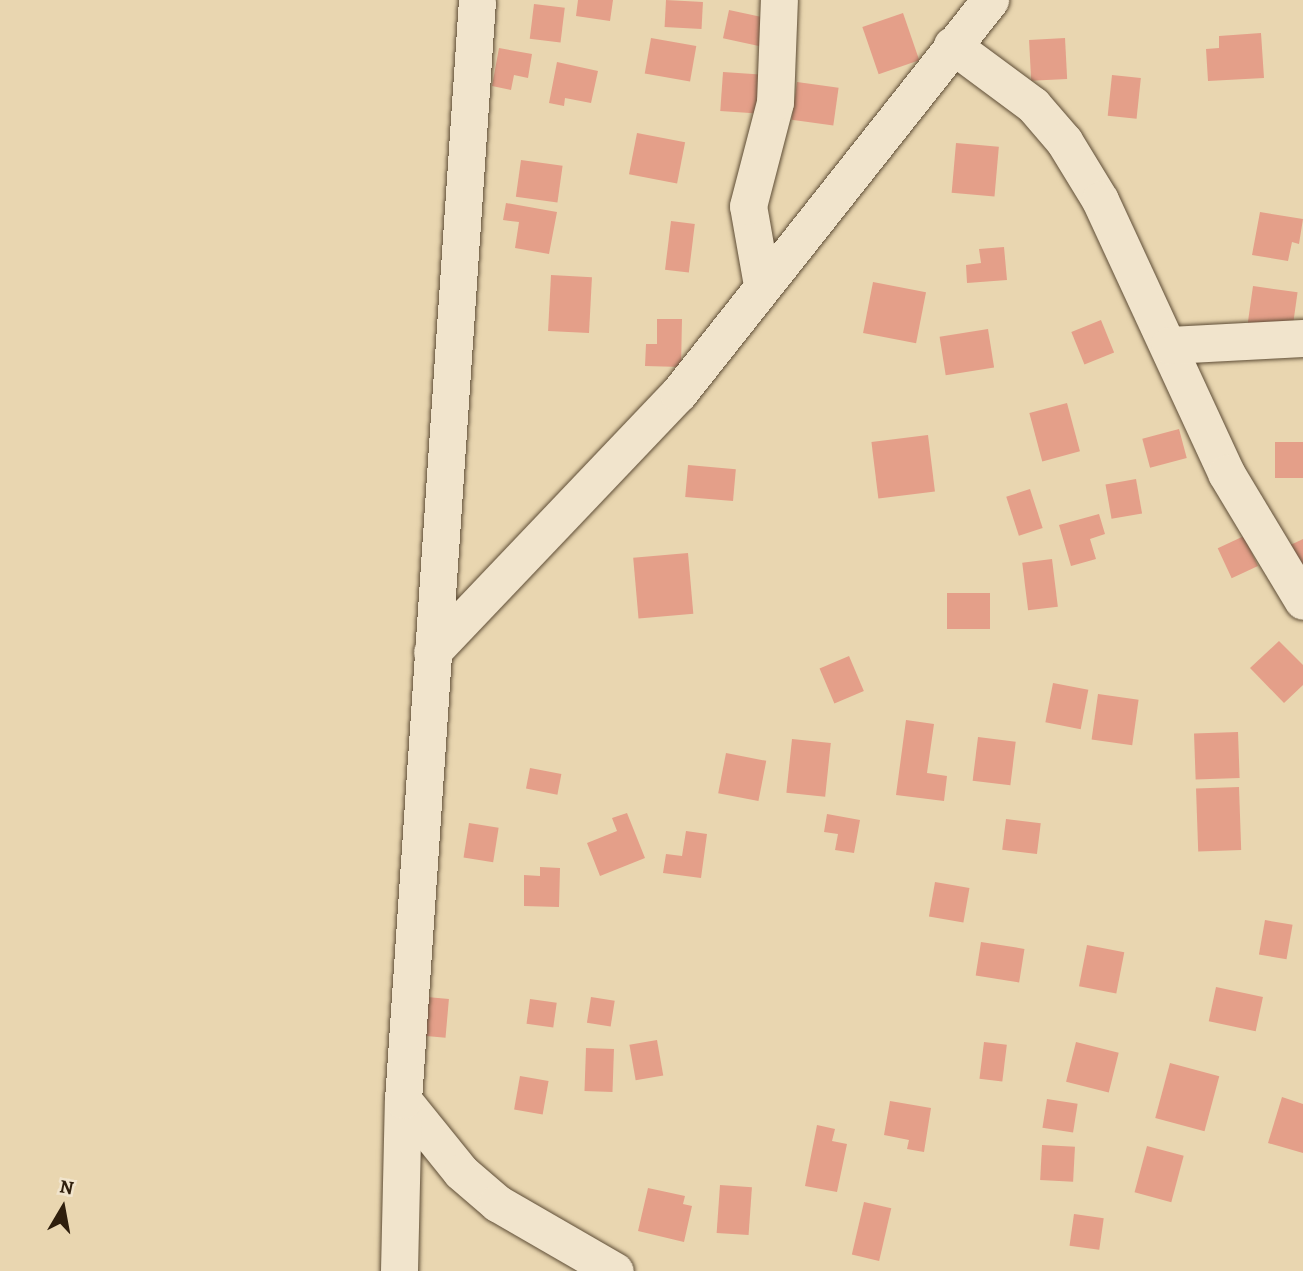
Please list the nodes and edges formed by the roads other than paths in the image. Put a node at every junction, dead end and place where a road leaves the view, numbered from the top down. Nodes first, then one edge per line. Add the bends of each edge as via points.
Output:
1 (477, 0) edge
2 (779, 0) edge
3 (990, 0) edge
4 (952, 45) junction
5 (762, 285) junction
6 (1303, 338) edge
7 (1169, 345) junction
8 (1303, 601) edge
9 (432, 652) junction
10 (403, 1100) junction
11 (601, 1270) edge
12 (399, 1271) edge

1 - 9 street
2 - 5 street via 775,102 748,206
3 - 4 street
4 - 5 street
4 - 7 street via 1032,105 1065,141 1100,200
5 - 9 street via 678,394
6 - 7 street
7 - 8 street via 1226,473
9 - 10 street
10 - 11 street via 461,1171 497,1203
10 - 12 street

